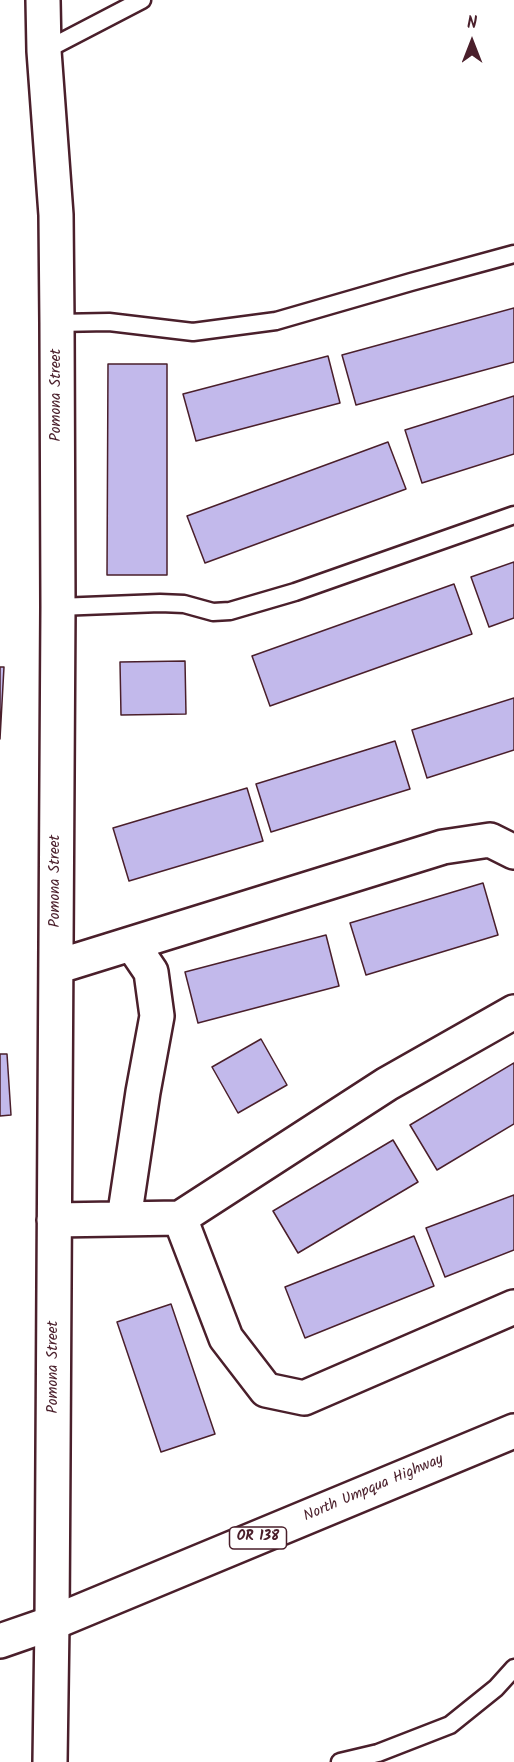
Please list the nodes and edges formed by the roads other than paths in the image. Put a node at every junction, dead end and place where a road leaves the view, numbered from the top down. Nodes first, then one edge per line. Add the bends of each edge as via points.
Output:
1 (43, 0) edge
2 (142, 0) edge
3 (44, 51) junction
4 (514, 254) edge
5 (57, 323) junction
6 (514, 515) edge
7 (58, 607) junction
8 (514, 852) edge
9 (132, 944) junction
10 (56, 967) junction
11 (514, 1012) edge
12 (180, 1218) junction
13 (124, 1219) junction
14 (54, 1220) junction
15 (514, 1307) edge
16 (514, 1431) edge
17 (52, 1623) junction
18 (0, 1641) edge
19 (514, 1668) edge
20 (50, 1762) edge
21 (340, 1762) edge

1 - 3 street, Pomona Street
2 - 3 lane
3 - 5 street, Pomona Street via 56,215
4 - 5 lane via 276,321 193,332 109,322
5 - 7 street, Pomona Street
6 - 7 lane via 230,611 213,612 184,603
7 - 10 street, Pomona Street
8 - 9 street via 490,840 443,847
9 - 10 street
9 - 13 street via 151,972 158,1016
10 - 14 street, Pomona Street
11 - 12 street via 387,1084
12 - 13 street
12 - 15 street via 226,1338 266,1390 304,1398
13 - 14 street
14 - 17 street, Pomona Street
16 - 17 street, North Umpqua Highway / OR 138
17 - 18 street, North Umpqua Highway / OR 138
17 - 20 street, Pomona Street
19 - 21 lane via 450,1725 378,1753

